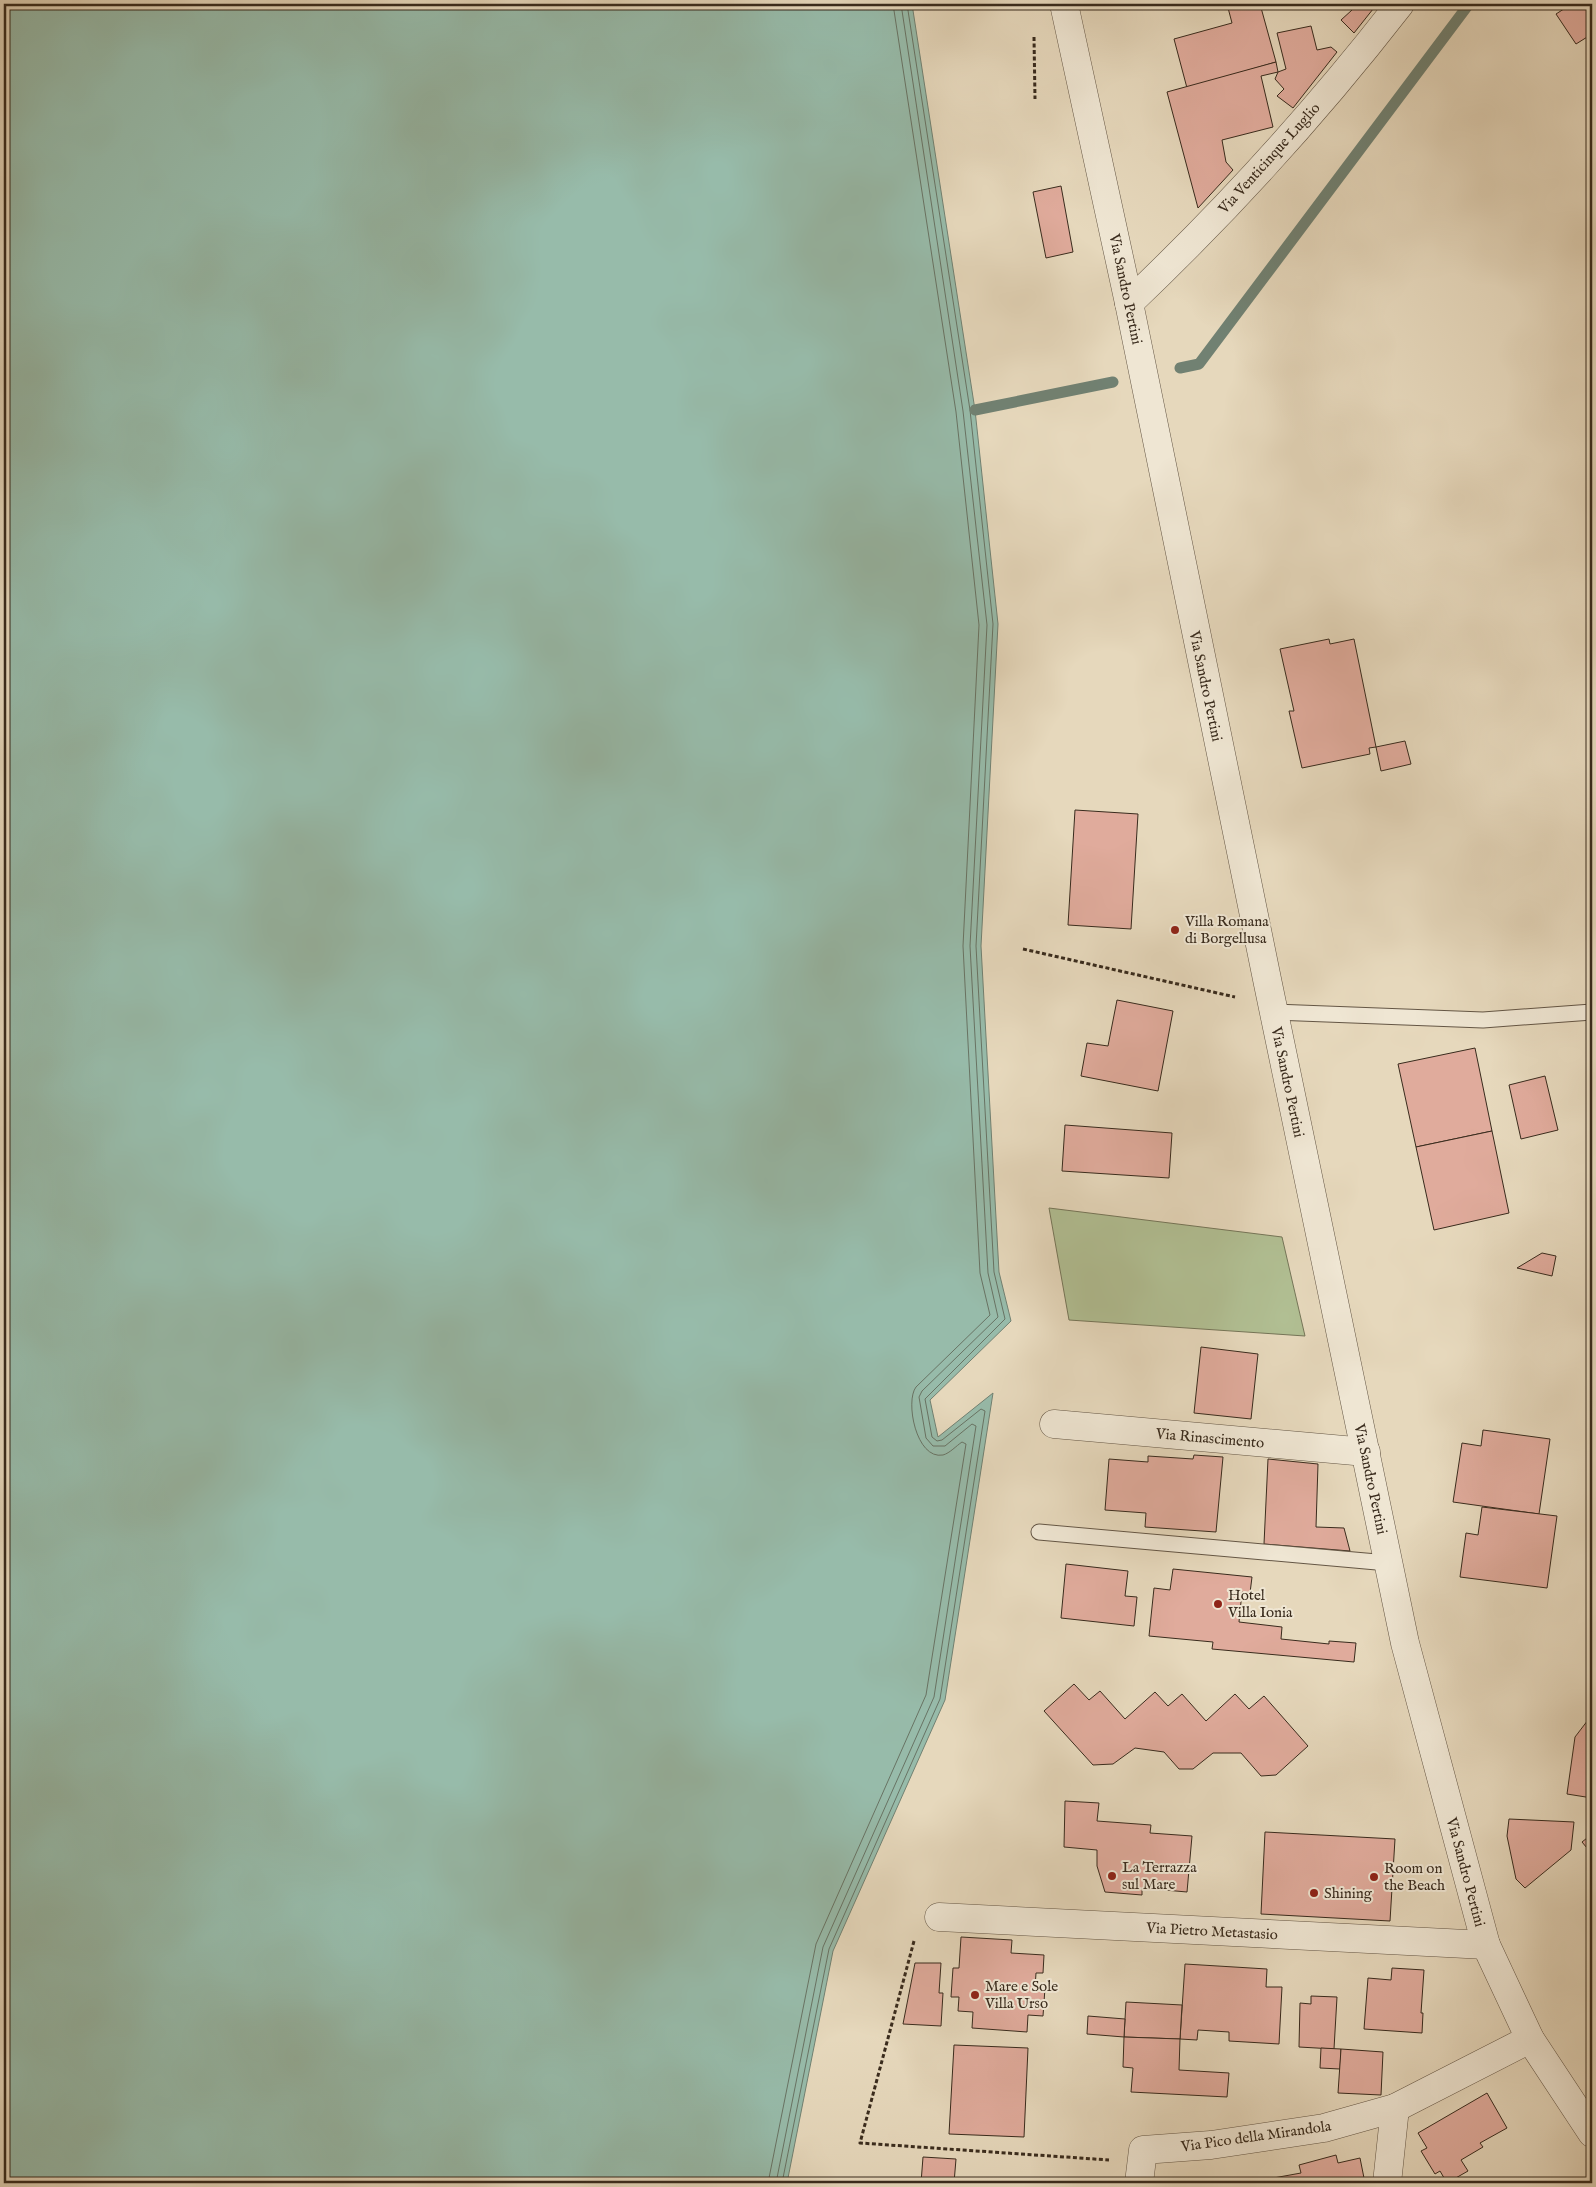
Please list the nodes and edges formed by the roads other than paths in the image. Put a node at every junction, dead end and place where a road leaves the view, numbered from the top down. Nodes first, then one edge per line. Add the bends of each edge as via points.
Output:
1 (1064, 4) edge
2 (1400, 4) edge
3 (1129, 303) junction
4 (1273, 1009) junction
5 (1592, 1012) edge
6 (1054, 1424) dead end
7 (1366, 1452) junction
8 (1039, 1532) dead end
9 (1388, 1563) junction
10 (939, 1917) road end
11 (1486, 1945) junction
12 (1530, 2039) junction
13 (1395, 2108) junction
14 (1592, 2133) edge
15 (1141, 2165) edge
16 (1387, 2183) edge

1 - 3 street, Via Sandro Pertini
2 - 3 street, Via Venticinque Luglio via 1299,128 1183,252
3 - 4 street, Via Sandro Pertini
4 - 5 lane via 1483,1020
4 - 7 street, Via Sandro Pertini
6 - 7 street, Via Rinascimento
7 - 9 street, Via Sandro Pertini
8 - 9 lane
9 - 11 street, Via Sandro Pertini via 1405,1643
10 - 11 street, Via Pietro Metastasio
11 - 12 street, Via Sandro Pertini
12 - 13 street, Via Pico della Mirandola
12 - 14 street, Via Sandro Pertini
13 - 15 street, Via Pico della Mirandola via 1324,2128 1211,2145
13 - 16 street

